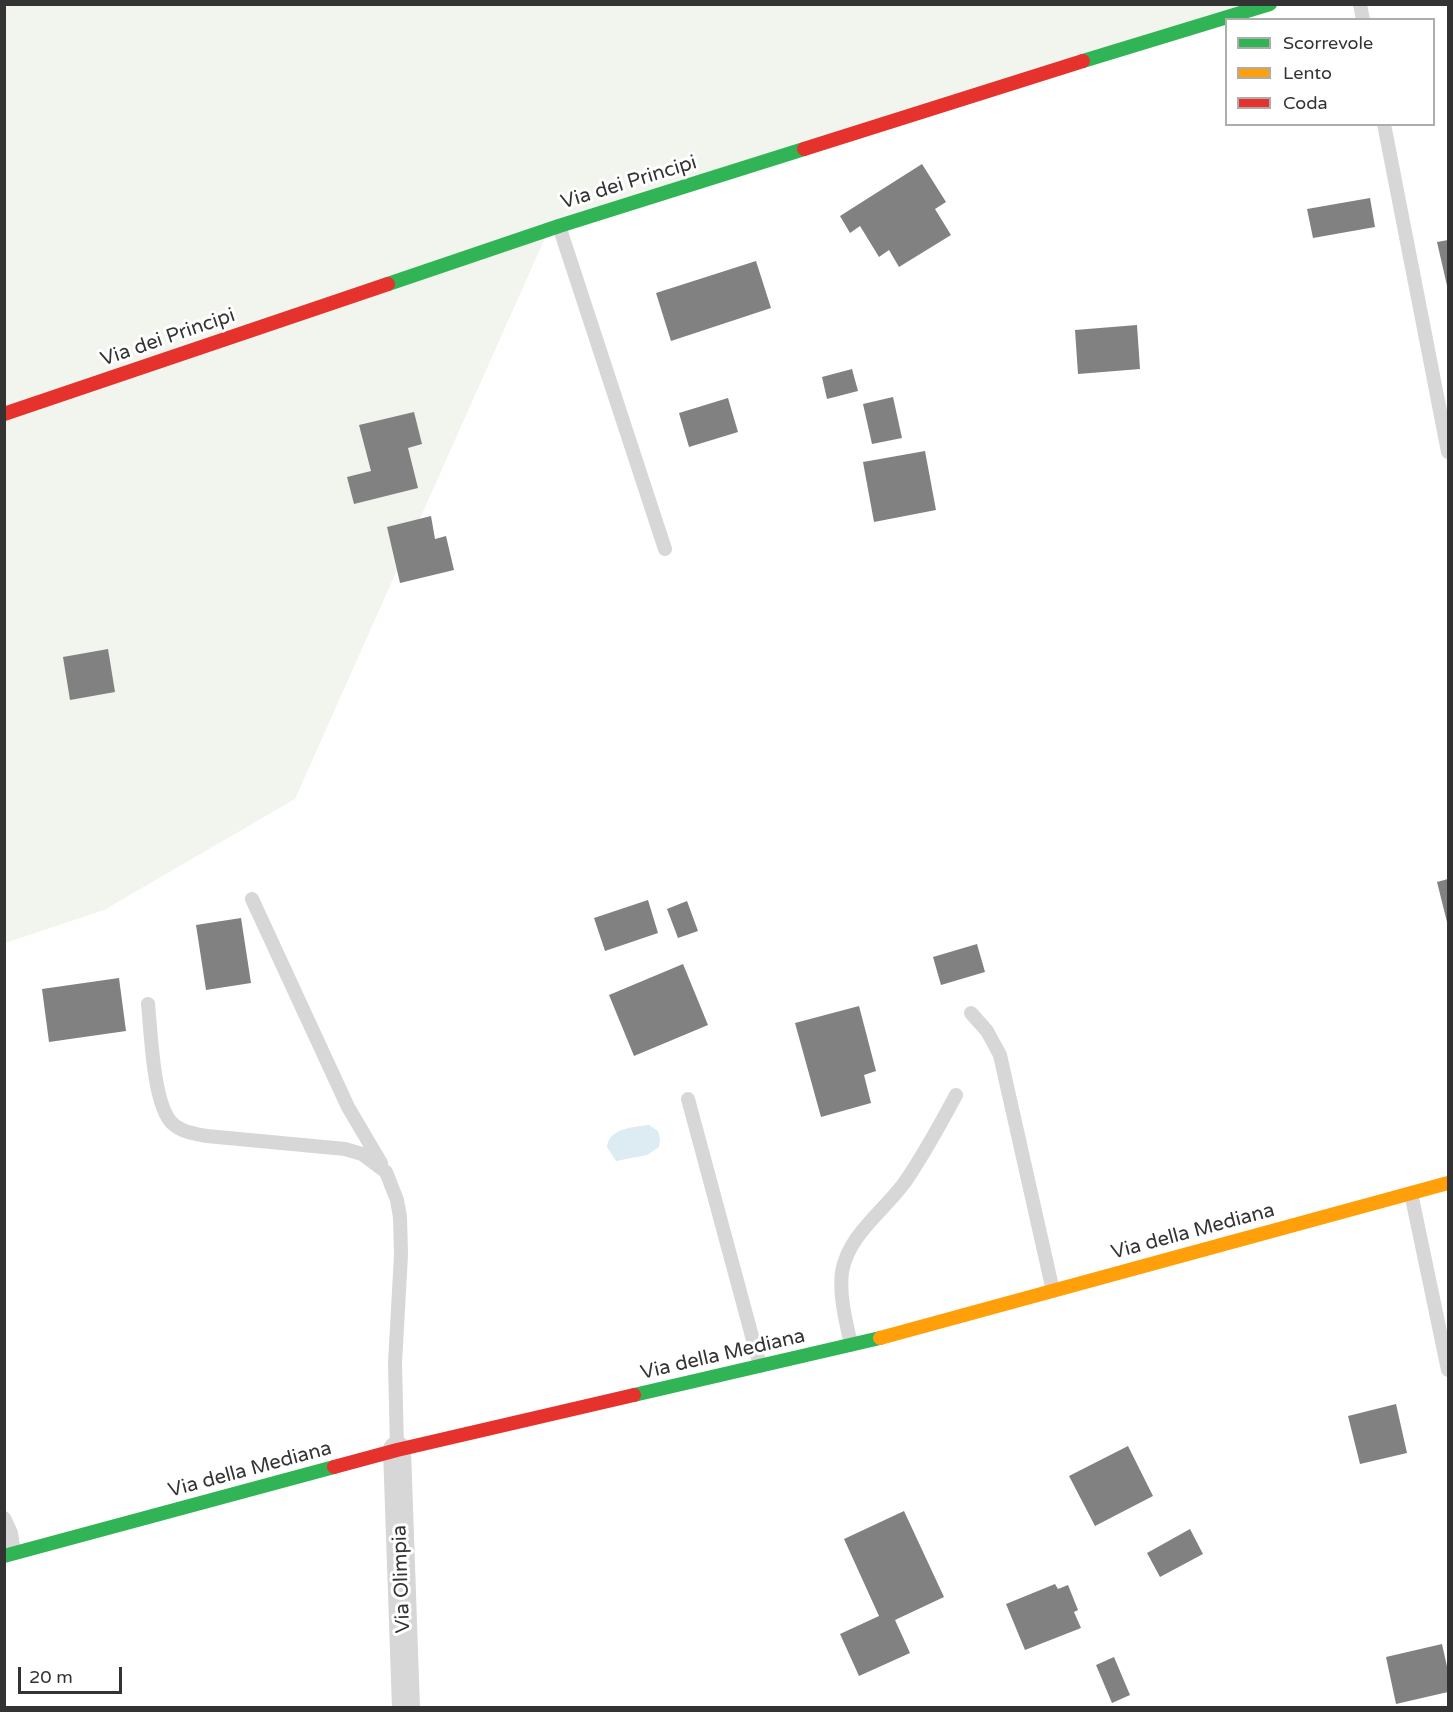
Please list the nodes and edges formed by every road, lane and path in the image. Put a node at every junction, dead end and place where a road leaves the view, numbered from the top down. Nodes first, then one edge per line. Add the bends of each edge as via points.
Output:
1 (1270, 4) edge
2 (1384, 126) edge
3 (559, 226) junction
4 (4, 414) edge
5 (1449, 452) edge
6 (665, 549) dead end
7 (252, 899) dead end
8 (148, 1004) dead end
9 (971, 1013) dead end
10 (956, 1095) dead end
11 (688, 1099) dead end
12 (386, 1172) junction
13 (1449, 1183) edge
14 (1411, 1193) junction
15 (1053, 1291) junction
16 (851, 1345) junction
17 (759, 1366) junction
18 (1449, 1370) edge
19 (397, 1450) junction
20 (4, 1518) edge
21 (9, 1555) edge
22 (406, 1707) edge

1 - 3 street, Via dei Principi
2 - 5 lane
3 - 4 street, Via dei Principi
3 - 6 lane
7 - 12 lane via 348,1107
8 - 12 lane via 159,1096 173,1125 207,1137 345,1149 362,1154
9 - 15 lane via 1000,1055
10 - 16 lane via 921,1159 847,1255 841,1287
11 - 17 lane
12 - 19 lane via 397,1200 401,1235 395,1363
13 - 14 street, Via della Mediana
14 - 15 street, Via della Mediana
14 - 18 lane
15 - 16 street, Via della Mediana
16 - 17 street, Via della Mediana
17 - 19 street, Via della Mediana
19 - 21 street, Via della Mediana
19 - 22 street, Via Olimpia
20 - 21 lane via 11,1533

